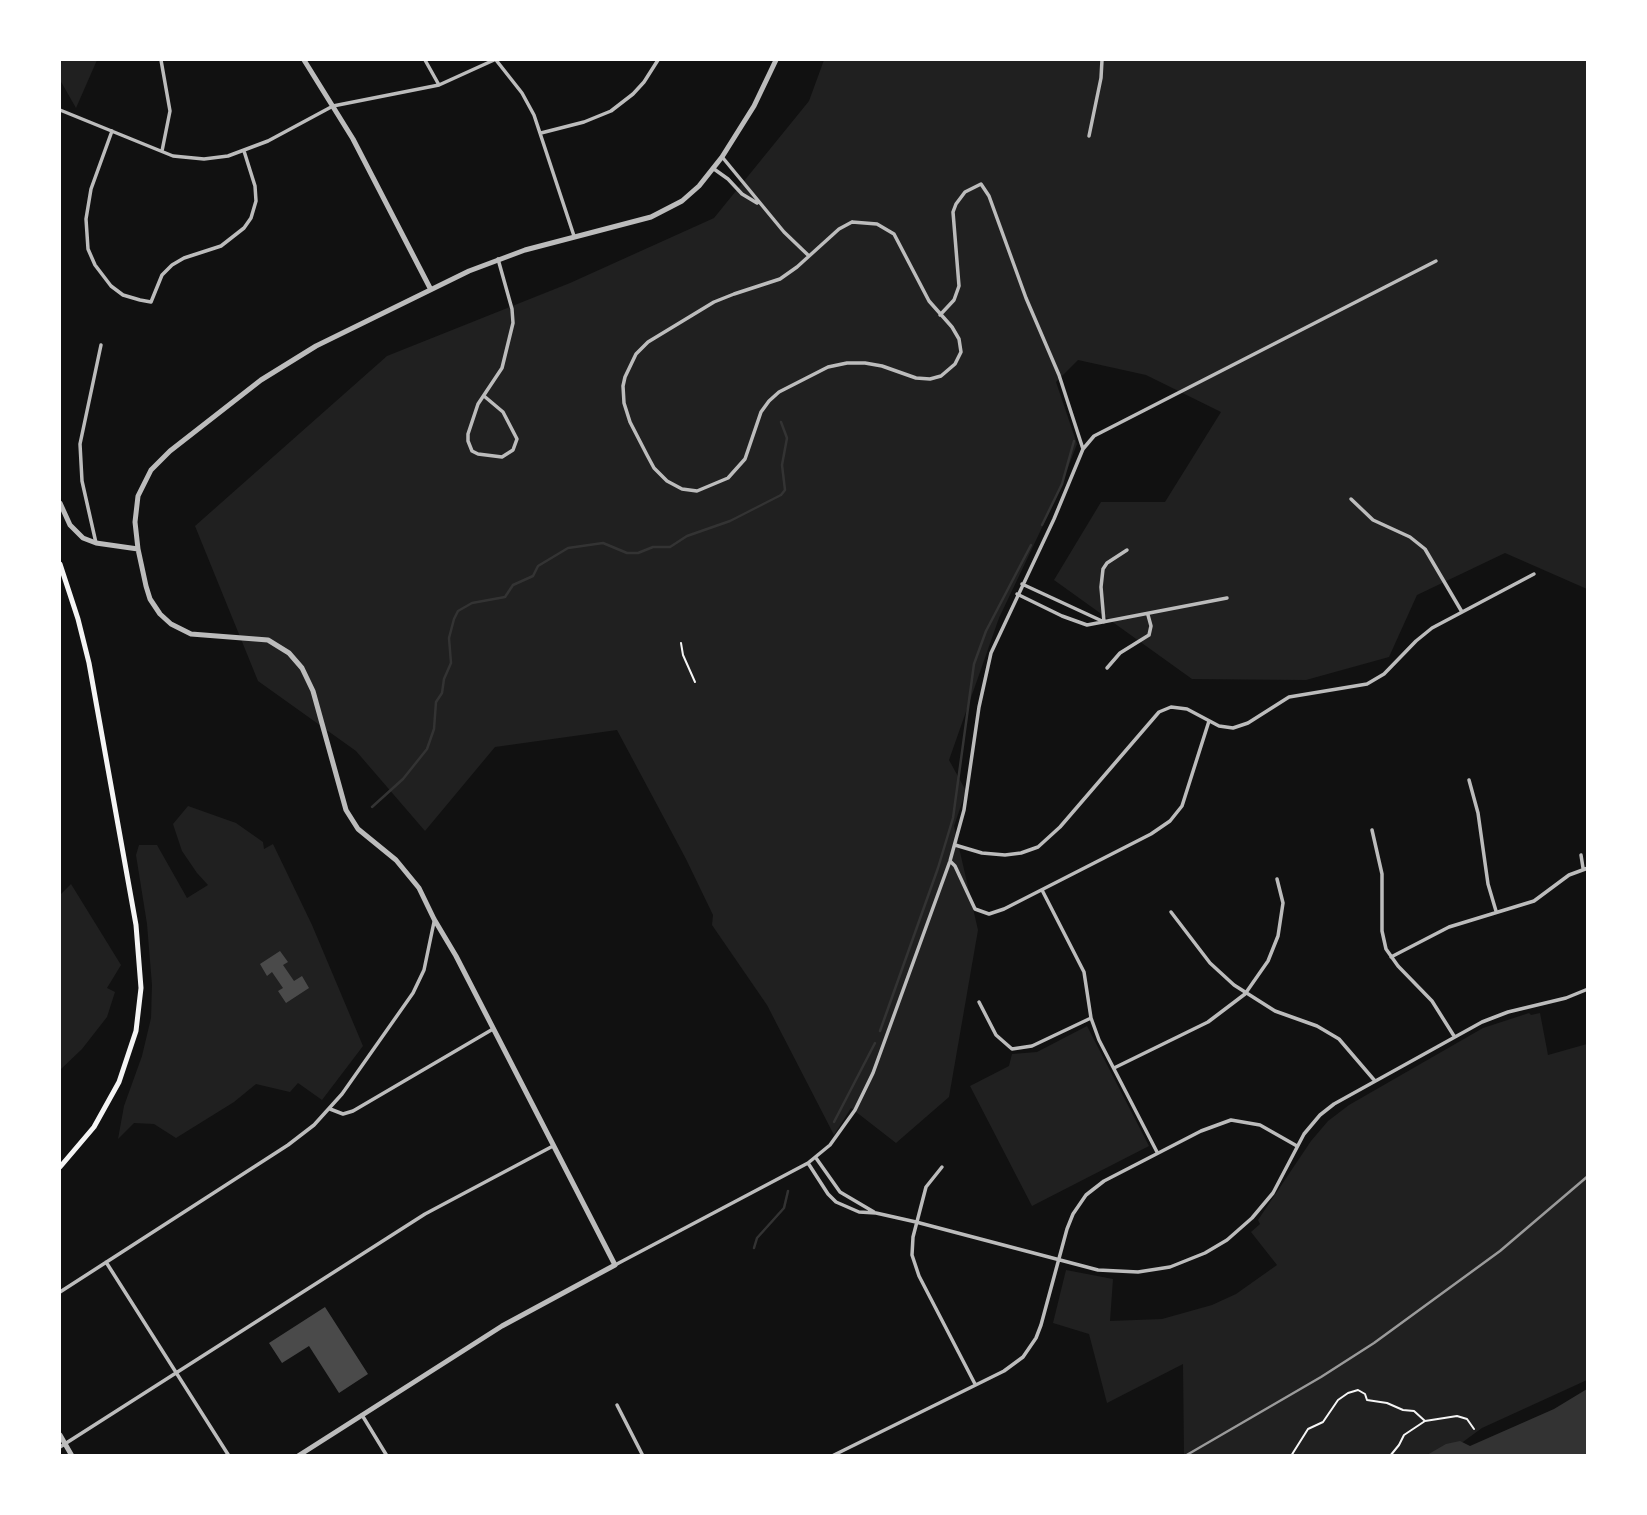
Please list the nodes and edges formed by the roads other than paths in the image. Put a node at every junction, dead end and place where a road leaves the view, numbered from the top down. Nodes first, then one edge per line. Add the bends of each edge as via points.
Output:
1 (161, 60) edge
2 (304, 60) edge
3 (425, 60) edge
4 (495, 60) edge
5 (658, 60) edge
6 (776, 60) edge
7 (1102, 60) edge
8 (439, 85) junction
9 (333, 106) junction
10 (60, 110) edge
11 (111, 131) junction
12 (541, 133) junction
13 (1089, 136) dead end
14 (162, 151) junction
15 (244, 151) junction
16 (722, 157) junction
17 (713, 169) junction
18 (762, 206) junction
19 (574, 236) junction
20 (809, 256) junction
21 (498, 259) junction
22 (1436, 261) dead end
23 (430, 288) junction
24 (940, 315) junction
25 (101, 345) dead end
26 (484, 396) junction
27 (1083, 449) junction
28 (1351, 499) dead end
29 (60, 503) edge
30 (96, 543) junction
31 (138, 549) junction
32 (1127, 550) dead end
33 (60, 564) edge
34 (1534, 574) dead end
35 (1022, 584) junction
36 (1017, 594) junction
37 (1227, 598) dead end
38 (1462, 612) junction
39 (1148, 615) junction
40 (1104, 622) junction
41 (1107, 668) dead end
42 (1209, 721) junction
43 (1469, 780) dead end
44 (1372, 830) dead end
45 (955, 845) junction
46 (1581, 855) dead end
47 (950, 861) junction
48 (1585, 868) edge
49 (1277, 879) dead end
50 (1042, 890) junction
51 (1496, 911) junction
52 (1171, 912) dead end
53 (434, 919) junction
54 (1390, 957) junction
55 (1587, 989) edge
56 (1245, 994) junction
57 (979, 1002) dead end
58 (1091, 1018) junction
59 (494, 1029) junction
60 (1454, 1037) junction
61 (1114, 1068) junction
62 (1375, 1081) junction
63 (330, 1109) junction
64 (553, 1146) junction
65 (1297, 1146) junction
66 (1158, 1153) junction
67 (816, 1158) junction
68 (808, 1163) junction
69 (60, 1167) edge
70 (942, 1167) dead end
71 (876, 1213) junction
72 (916, 1223) junction
73 (1058, 1260) junction
74 (106, 1262) junction
75 (615, 1265) junction
76 (60, 1292) edge
77 (177, 1373) junction
78 (975, 1385) junction
79 (617, 1405) dead end
80 (362, 1415) junction
81 (60, 1435) edge
82 (62, 1446) edge
83 (72, 1455) edge
84 (229, 1455) edge
85 (298, 1455) edge
86 (387, 1455) edge
87 (643, 1455) edge
88 (832, 1455) edge

1 - 14 street via 170,111
2 - 9 street
3 - 8 street
4 - 8 street
4 - 12 street via 522,93
5 - 12 street via 645,82 611,111
6 - 16 street
7 - 13 street
8 - 9 street
9 - 15 street
9 - 23 street
10 - 11 street
11 - 14 street
11 - 15 street via 89,199 88,249 111,286 123,295 151,302 162,275 172,265 222,246 251,218 255,187
12 - 19 street
14 - 15 street via 204,159
16 - 17 street
16 - 18 street
17 - 18 street
17 - 19 street via 691,193 663,212
18 - 20 street
19 - 21 street
20 - 24 street via 845,225 860,221 883,226 898,240
20 - 24 street via 780,279 714,302 648,342 631,360 622,394 630,422 654,468 674,486 698,491 735,472 769,401 828,367 865,363 923,379 940,376 961,352 956,332
21 - 23 street
21 - 26 street via 513,323 502,368
22 - 27 street via 1094,436
23 - 31 street via 283,365 170,451 147,476 138,496
24 - 27 street via 959,286 953,212 965,192 981,184 1059,375
25 - 30 street via 80,444 82,481
26 - 26 street via 474,414 469,446 478,454 502,457 513,450 517,439 503,412
27 - 35 street
28 - 38 street via 1373,520 1425,549
29 - 30 street via 76,533
30 - 31 street
31 - 53 street via 150,598 171,624 191,634 268,640 294,658 313,691 345,810 411,877
32 - 40 street via 1103,569
33 - 69 main road via 89,663 136,925 141,988 136,1031 119,1082 94,1127
34 - 38 street
35 - 36 street
35 - 40 street
36 - 40 street via 1077,623
36 - 45 street via 986,669
37 - 39 street
38 - 42 street via 1424,634 1384,674 1367,684 1289,696 1233,728
39 - 40 street
39 - 41 street via 1151,626 1146,639 1120,653
42 - 45 street via 1179,707 1158,712 1038,847 1005,855
42 - 50 street via 1185,798 1170,821
43 - 51 street
44 - 54 street via 1382,874 1383,941
45 - 47 street
46 - 48 street
47 - 50 street via 979,912 998,912
47 - 67 street via 873,1073 845,1126
48 - 51 street via 1569,874 1534,901
49 - 56 street via 1283,903 1278,936 1268,961
50 - 58 street via 1084,972
51 - 54 street via 1449,927
52 - 56 street via 1210,963
53 - 59 street
53 - 63 street via 420,981
54 - 60 street via 1432,1001
55 - 60 street via 1500,1015
56 - 61 street via 1208,1021
56 - 62 street via 1329,1032 1349,1048
57 - 58 street via 996,1035 1012,1049 1032,1046
58 - 61 street
59 - 63 street via 353,1111 343,1114
59 - 64 street
60 - 62 street
61 - 66 street
62 - 65 street via 1327,1109
63 - 74 street via 288,1145
64 - 75 street
64 - 77 street via 425,1214
65 - 66 street via 1260,1125 1231,1120
65 - 73 street via 1259,1211 1205,1253 1170,1267 1138,1272 1098,1270
66 - 73 street via 1086,1195 1073,1214
67 - 68 street
67 - 71 street via 840,1192
68 - 71 street via 836,1202 859,1212
68 - 75 street
70 - 72 street via 926,1187
71 - 72 street
72 - 73 street
72 - 78 street via 915,1266
73 - 78 street via 1041,1325 1030,1348 1014,1365
74 - 76 street
74 - 77 street
75 - 80 street via 502,1326
77 - 82 street
77 - 84 street
78 - 88 street
79 - 87 street
80 - 85 street
80 - 86 street
81 - 82 street
82 - 83 street

